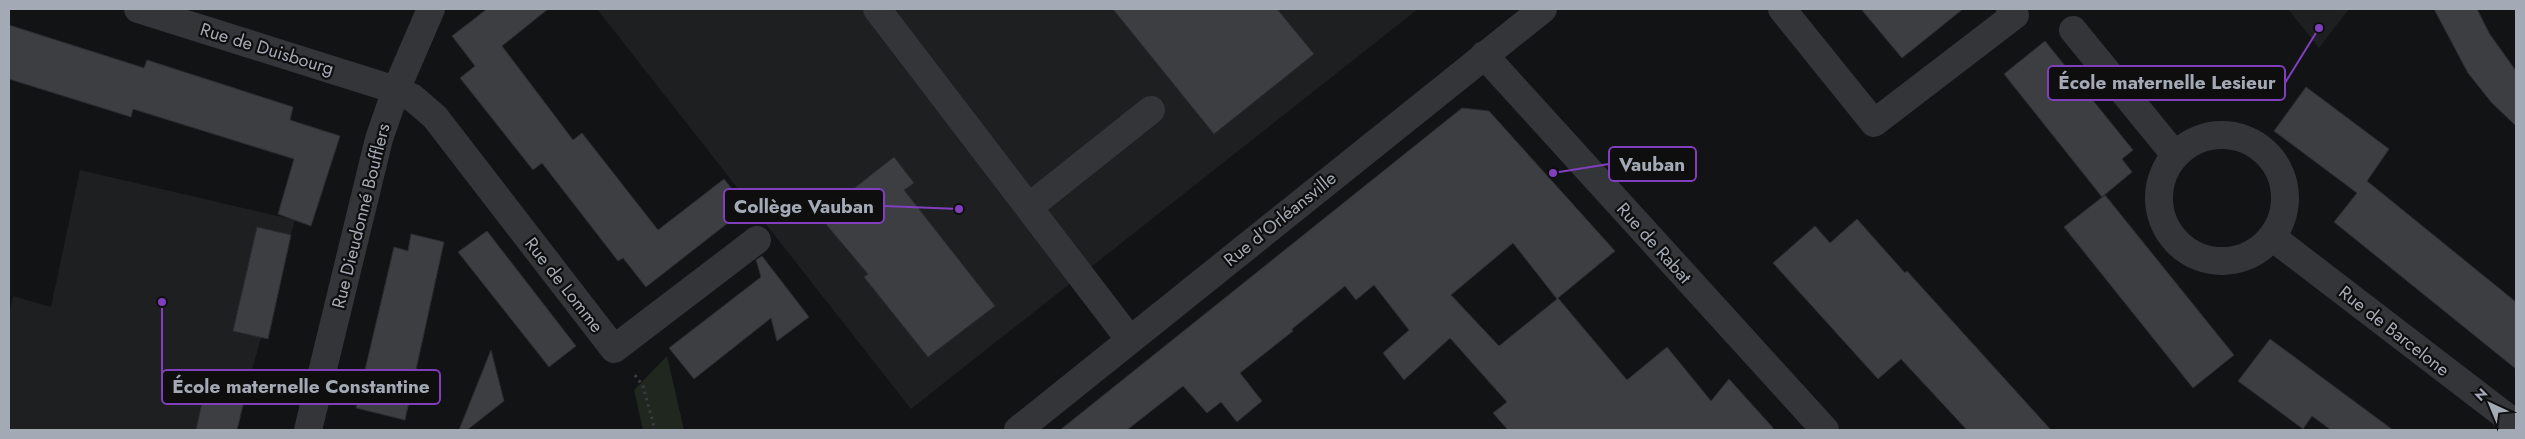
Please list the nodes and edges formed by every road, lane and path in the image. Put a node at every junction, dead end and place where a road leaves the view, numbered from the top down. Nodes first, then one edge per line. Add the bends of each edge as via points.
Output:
1 (138, 9) edge
2 (431, 9) edge
3 (878, 9) edge
4 (1543, 9) edge
5 (1782, 9) edge
6 (2010, 9) edge
7 (2073, 30) dead end
8 (1484, 55) junction
9 (396, 90) junction
10 (1151, 110) dead end
11 (2175, 155) junction
12 (1029, 207) junction
13 (2272, 237) junction
14 (757, 240) dead end
15 (1130, 340) junction
16 (614, 349) junction
17 (2516, 424) edge
18 (308, 430) edge
19 (655, 430) edge
20 (1018, 430) edge
21 (1825, 430) edge

1 - 9 street, Rue de Duisbourg
2 - 9 street, Rue Dieudonné Boufflers
3 - 12 street
4 - 8 street, Rue d'Orléansville
5 - 6 street via 1874,123 2015,15
7 - 11 street
8 - 15 street, Rue d'Orléansville
8 - 21 street, Rue de Rabat
9 - 16 street, Rue de Lomme via 413,98 434,118
9 - 18 street, Rue Dieudonné Boufflers via 369,173
10 - 12 street
11 - 13 street via 2200,138 2220,134 2250,141 2266,153 2279,169 2285,189 2284,209
11 - 13 street via 2160,182 2159,202 2163,222 2181,247 2208,260 2228,261 2248,256
12 - 15 street
13 - 17 street, Rue de Barcelone
14 - 16 street, Rue de Lomme
15 - 20 street, Rue d'Orléansville
16 - 19 path via 643,386

